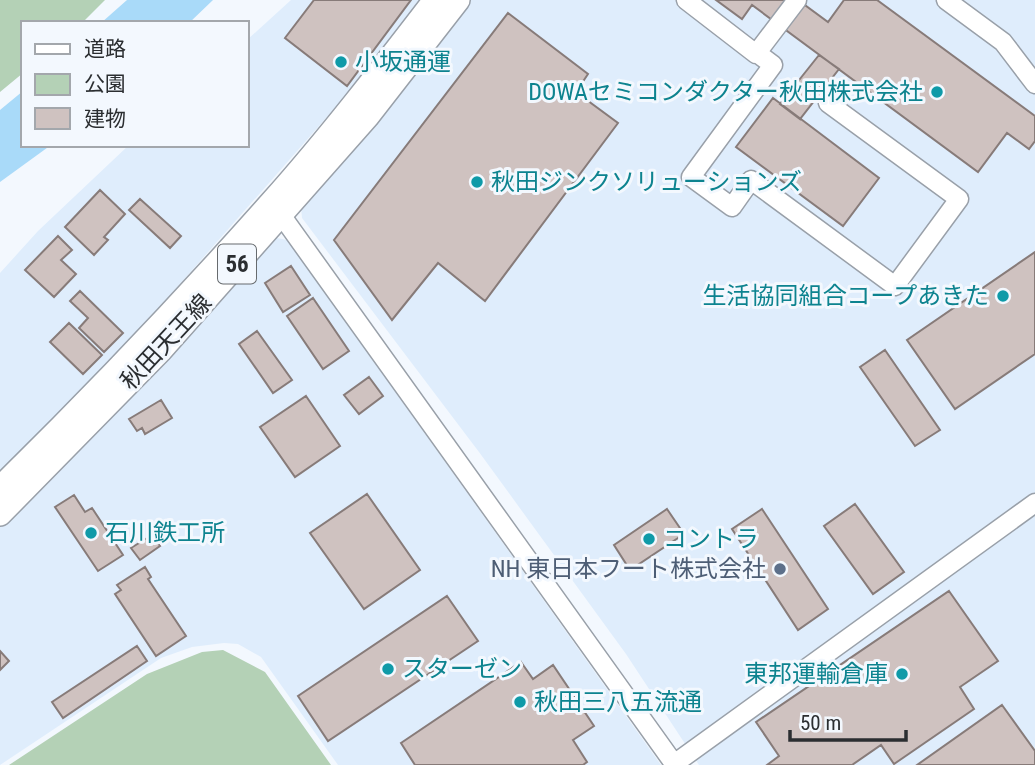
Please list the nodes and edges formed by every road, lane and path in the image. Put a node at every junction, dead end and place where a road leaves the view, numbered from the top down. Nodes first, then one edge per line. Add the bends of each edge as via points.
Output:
1 (435, 0) edge
2 (458, 0) edge
3 (686, 0) edge
4 (797, 0) edge
5 (946, 0) edge
6 (757, 53) junction
7 (1035, 84) edge
8 (828, 103) dead end
9 (277, 208) junction
10 (0, 488) edge
11 (1035, 503) edge
12 (0, 514) edge
13 (675, 764) edge

1 - 9 main road, 秋田天王線 / 56
2 - 9 main road, 秋田天王線 / 56 via 366,117
3 - 6 street
4 - 6 street
5 - 7 street via 1003,42
6 - 8 street via 773,65 691,177 732,207 751,180 895,286 959,199
9 - 10 main road, 秋田天王線 / 56
9 - 12 main road, 秋田天王線 / 56 via 161,350
9 - 13 street
11 - 13 street

